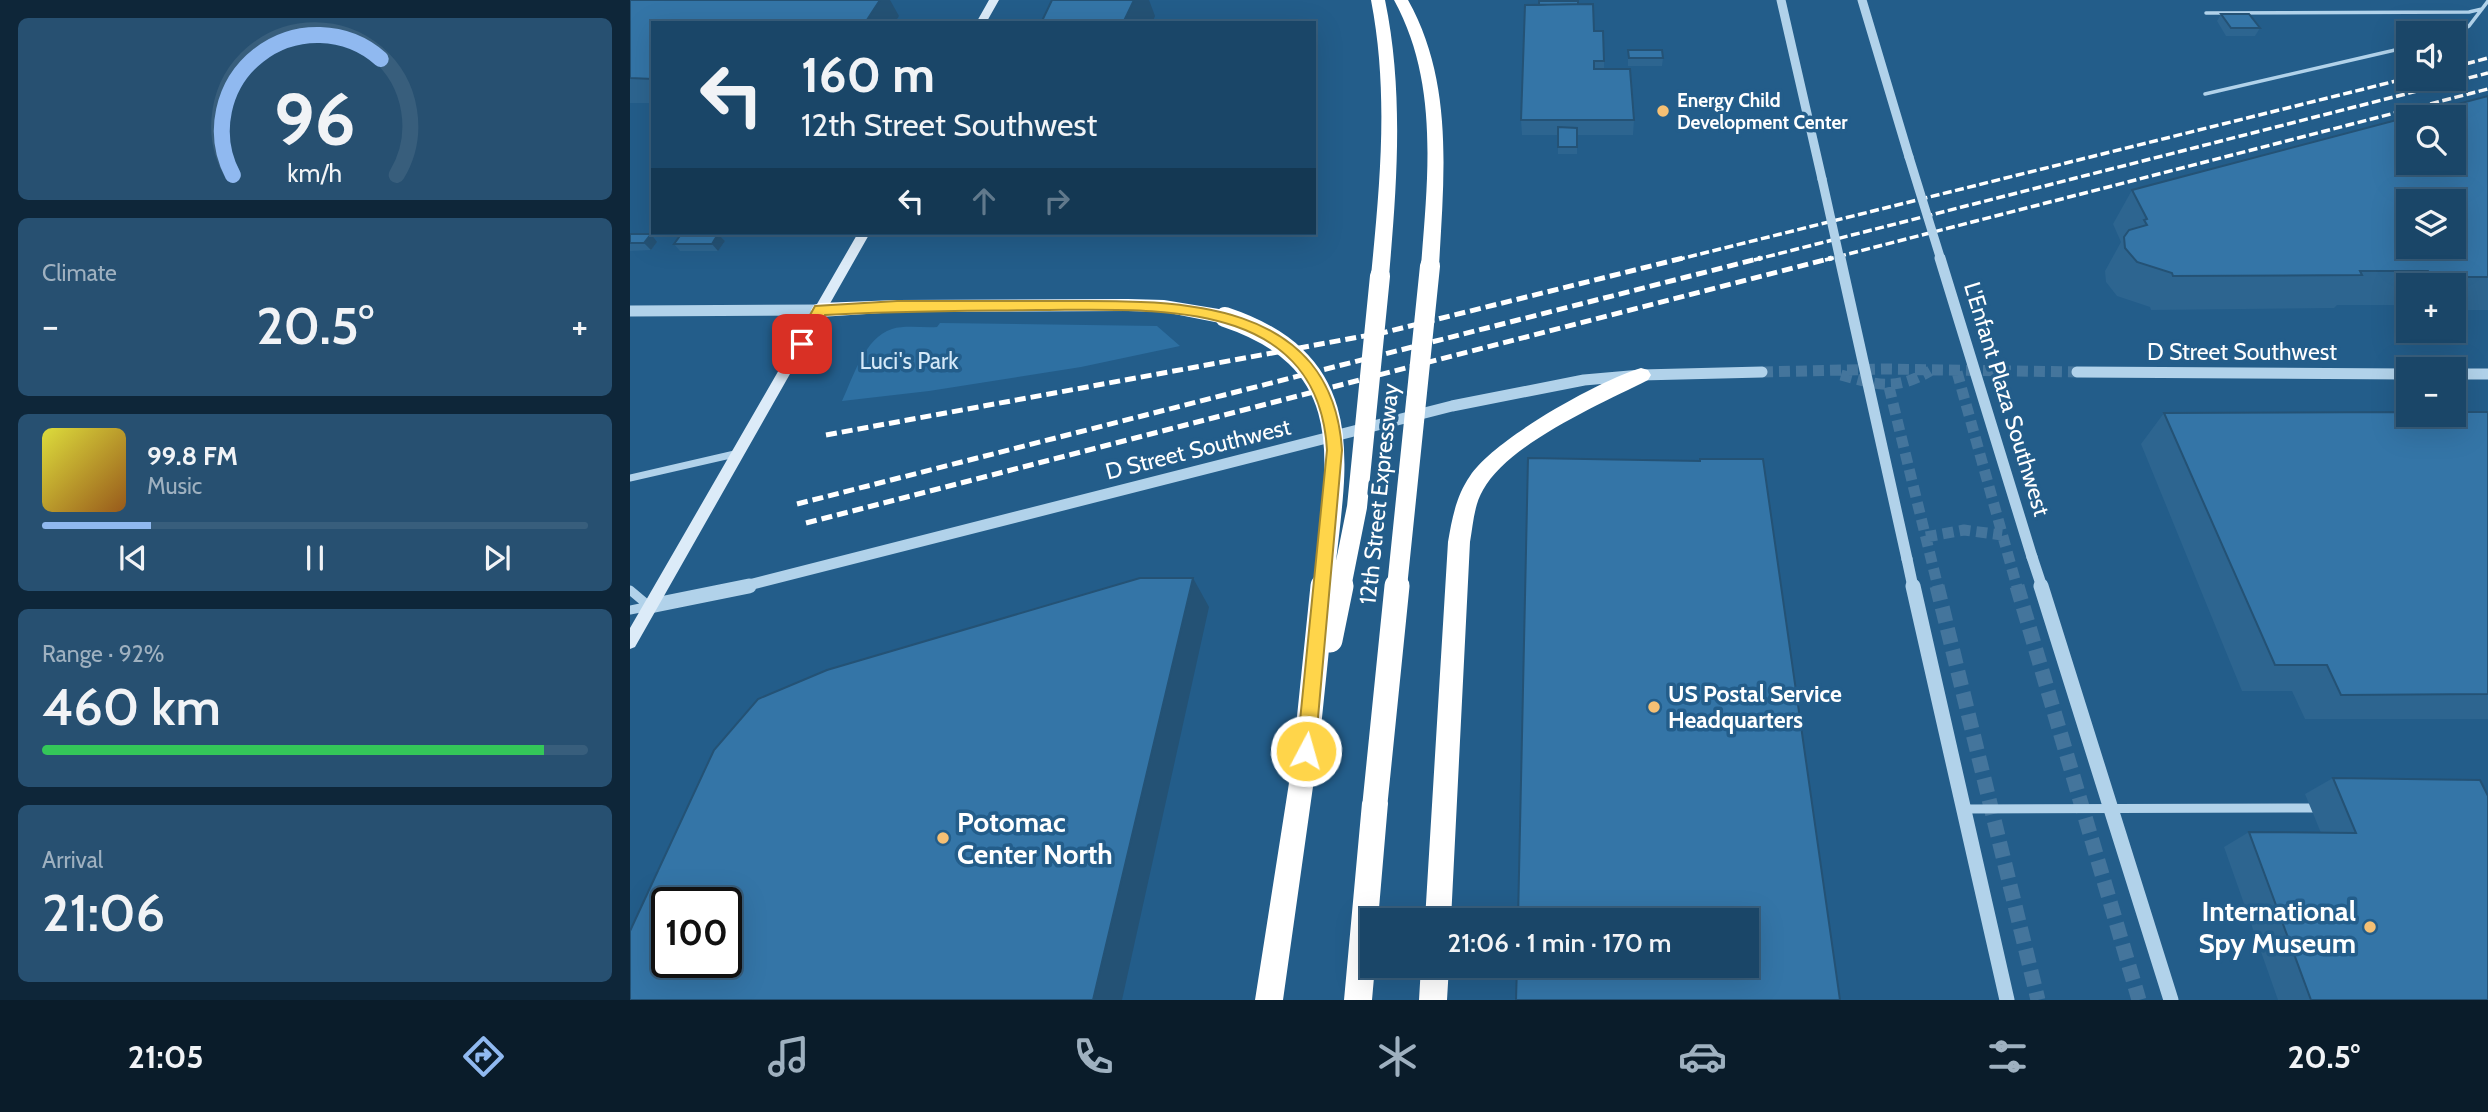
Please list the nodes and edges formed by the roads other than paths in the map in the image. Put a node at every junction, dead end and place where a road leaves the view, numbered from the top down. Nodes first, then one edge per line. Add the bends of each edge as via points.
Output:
1 (994, 0) edge
2 (1378, 0) edge
3 (1401, 0) edge
4 (1781, 0) edge
5 (1862, 0) edge
6 (2488, 1) edge
7 (2482, 9) junction
8 (2206, 13) dead end
9 (982, 21) edge
10 (2466, 28) edge
11 (2396, 50) edge
12 (2205, 94) dead end
13 (863, 235) edge
14 (820, 310) junction
15 (630, 311) edge
16 (1762, 372) tunnel mouth
17 (2077, 372) tunnel mouth
18 (2396, 374) edge
19 (2466, 374) edge
20 (2488, 374) edge
21 (1642, 375) junction
22 (740, 453) junction
23 (630, 478) edge
24 (630, 590) edge
25 (650, 607) junction
26 (630, 610) edge
27 (630, 642) edge
28 (1306, 751) junction
29 (2331, 808) dead end
30 (1963, 809) junction
31 (2110, 810) junction
32 (1439, 908) edge
33 (1434, 978) edge
34 (1269, 1000) edge
35 (1358, 1000) edge
36 (1433, 1000) edge
37 (2007, 1000) edge
38 (2171, 1000) edge

1 - 9 main road
2 - 28 highway, bridge via 1393,93 1380,276 1357,507
3 - 35 highway, 12th Street Expressway, bridge via 1412,15 1422,50 1433,109 1436,175
4 - 30 street, bridge
5 - 31 street, L'Enfant Plaza Southwest, bridge
6 - 7 lane
7 - 8 lane
7 - 10 lane
11 - 12 lane
13 - 14 main road
14 - 15 street
14 - 22 main road
14 - 28 highway, bridge via 1164,306 1255,327 1297,355 1319,384 1333,423 1335,472
16 - 21 street, D Street Southwest
17 - 18 street, D Street Southwest
19 - 20 street
21 - 25 street, D Street Southwest via 1584,380 1452,406
21 - 32 highway via 1518,443 1480,477 1469,497 1459,542
22 - 23 street
22 - 25 main road
24 - 25 street
25 - 26 street
25 - 27 main road
28 - 34 highway
29 - 31 street
30 - 31 street
30 - 37 street
31 - 38 street, L'Enfant Plaza Southwest
33 - 36 highway

